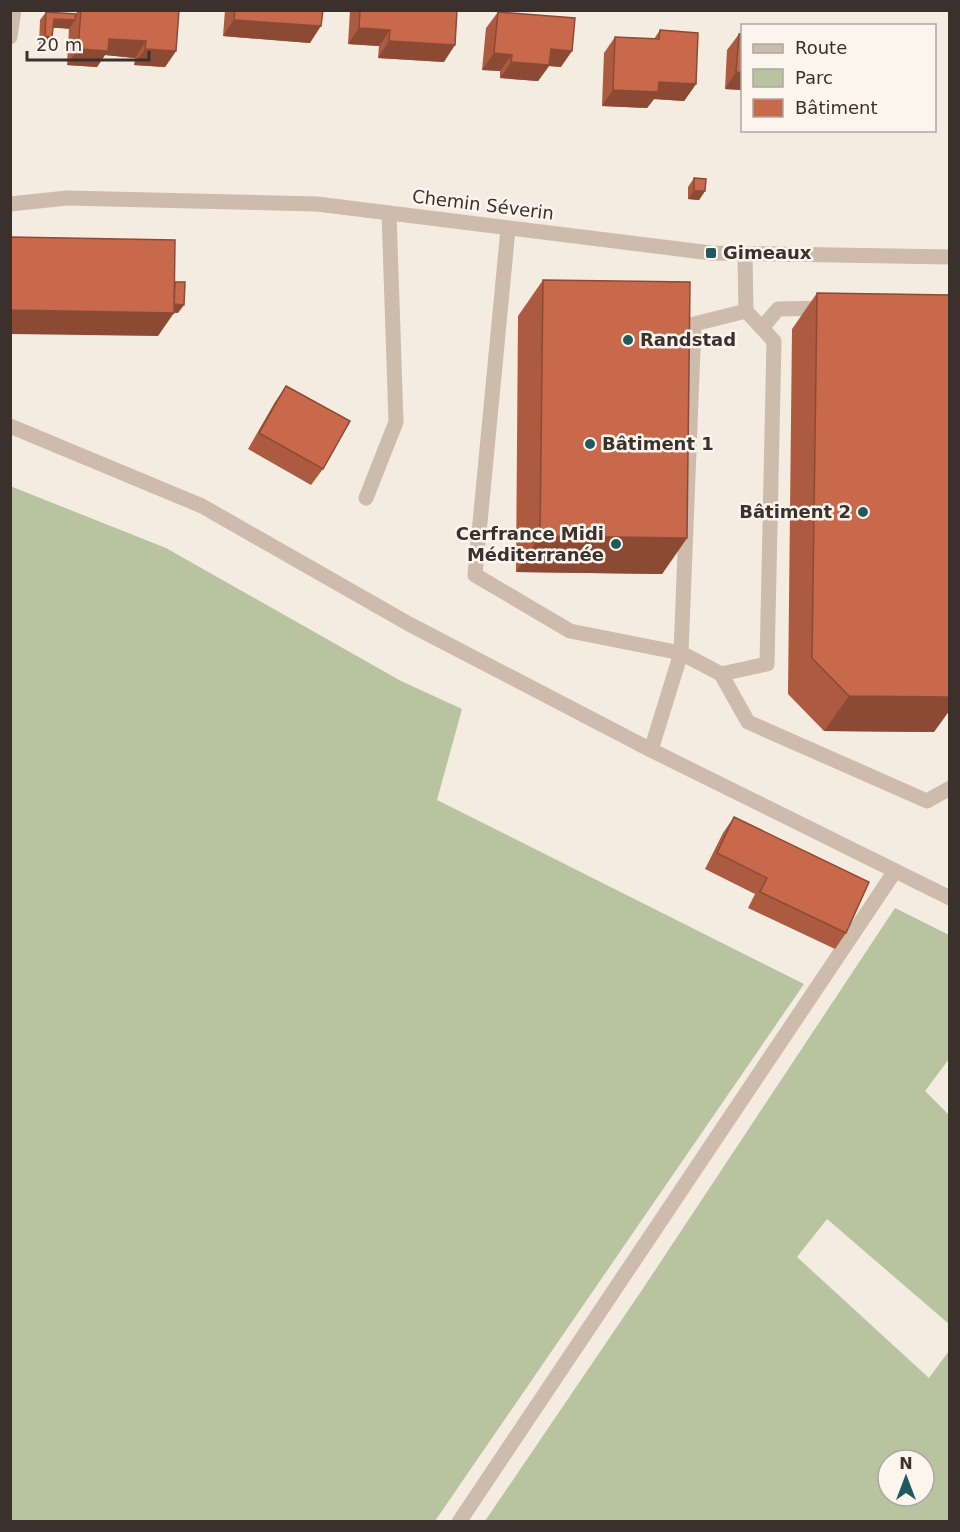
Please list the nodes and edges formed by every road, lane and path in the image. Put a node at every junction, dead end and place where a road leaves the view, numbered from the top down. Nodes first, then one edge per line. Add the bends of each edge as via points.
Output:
1 (14, 10) edge
2 (10, 37) edge
3 (10, 204) edge
4 (389, 213) junction
5 (508, 229) junction
6 (745, 255) junction
7 (950, 257) edge
8 (846, 308) edge
9 (746, 311) junction
10 (762, 328) junction
11 (10, 426) edge
12 (366, 498) dead end
13 (681, 653) junction
14 (721, 674) junction
15 (651, 750) junction
16 (950, 788) edge
17 (895, 870) junction
18 (950, 898) edge
19 (459, 1521) edge

1 - 2 street
3 - 4 street, Chemin Séverin via 67,198 282,203
4 - 5 street, Chemin Séverin
4 - 12 street via 396,422
5 - 6 street, Chemin Séverin
5 - 13 street via 475,575 570,631
6 - 7 street, Chemin Séverin
6 - 9 street
8 - 10 street via 778,309
9 - 10 street
9 - 13 street via 694,324
10 - 14 street via 774,341 767,664
11 - 15 street via 202,506 409,624
13 - 14 street
13 - 15 street
14 - 16 street via 748,722 927,801
15 - 17 street
17 - 18 street
17 - 19 street

